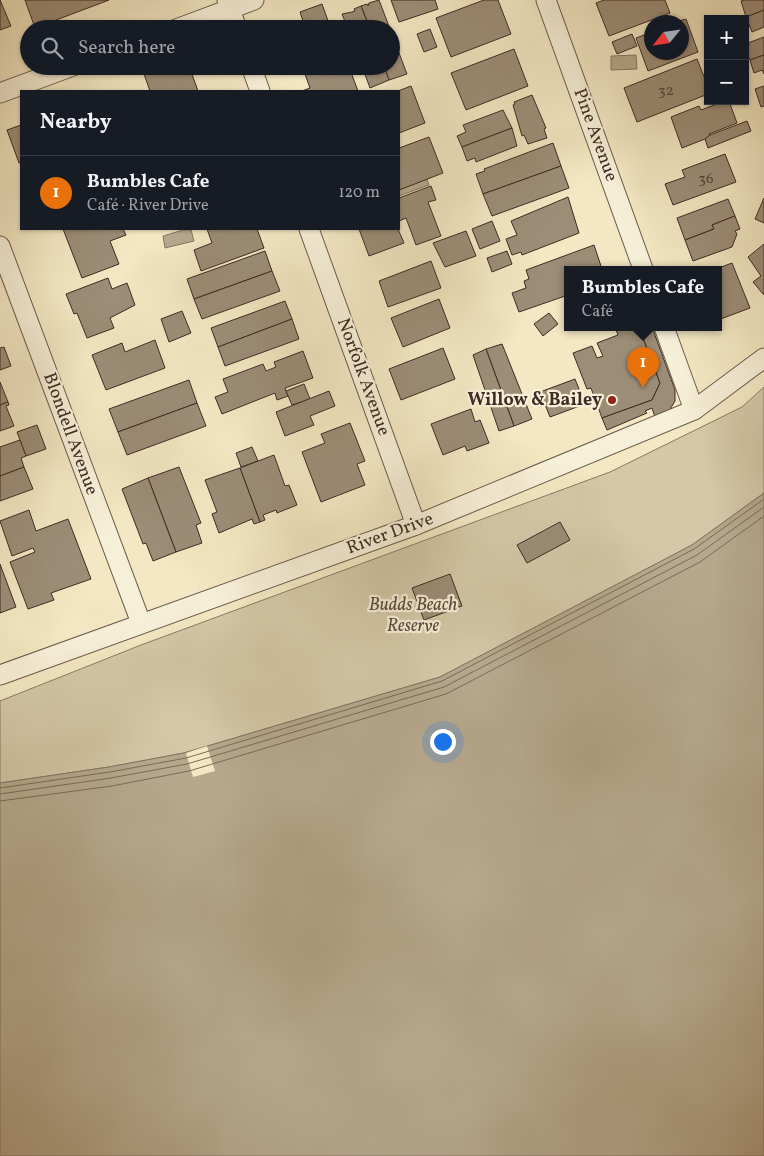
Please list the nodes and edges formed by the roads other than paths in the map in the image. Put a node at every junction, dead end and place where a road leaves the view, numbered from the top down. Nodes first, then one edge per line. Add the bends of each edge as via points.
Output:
1 (254, 0) edge
2 (546, 0) edge
3 (228, 4) edge
4 (195, 20) edge
5 (234, 20) edge
6 (49, 75) edge
7 (254, 75) edge
8 (260, 90) edge
9 (0, 93) edge
10 (309, 230) edge
11 (0, 246) edge
12 (642, 266) edge
13 (665, 331) edge
14 (764, 358) edge
15 (694, 410) junction
16 (416, 525) junction
17 (141, 623) junction
18 (0, 675) edge

1 - 3 street
2 - 12 street, Pine Avenue
3 - 4 street
3 - 5 street
6 - 9 street
7 - 8 street
10 - 16 street, Norfolk Avenue
11 - 17 street, Blondell Avenue
13 - 15 street
14 - 15 street, River Drive
15 - 16 street, River Drive
16 - 17 street, River Drive
17 - 18 street, River Drive

